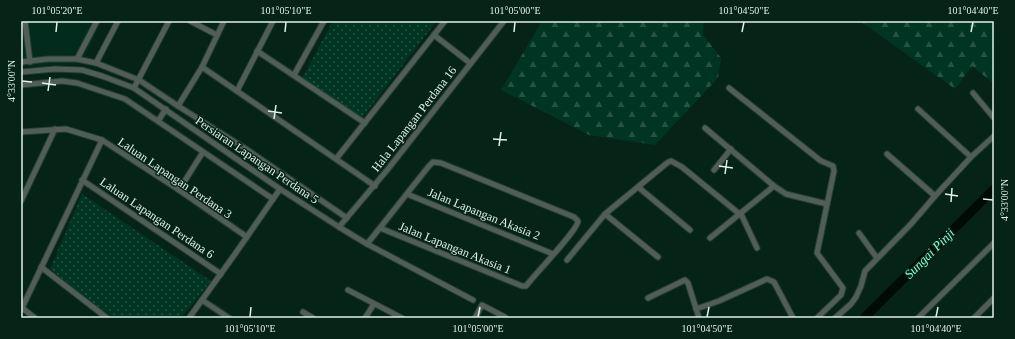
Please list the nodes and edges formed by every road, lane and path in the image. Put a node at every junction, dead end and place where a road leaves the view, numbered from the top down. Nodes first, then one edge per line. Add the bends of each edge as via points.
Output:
1 (26, 21) edge
2 (96, 21) edge
3 (118, 21) edge
4 (170, 21) edge
5 (190, 21) edge
6 (224, 21) edge
7 (273, 21) edge
8 (324, 21) edge
9 (445, 21) edge
10 (504, 21) edge
11 (217, 35) junction
12 (434, 35) junction
13 (257, 51) junction
14 (77, 58) junction
15 (21, 62) edge
16 (30, 62) junction
17 (96, 63) junction
18 (470, 64) junction
19 (202, 66) junction
20 (21, 72) edge
21 (294, 75) junction
22 (138, 80) junction
23 (21, 85) edge
24 (134, 88) junction
25 (729, 88) dead end
26 (236, 91) junction
27 (973, 93) dead end
28 (178, 106) junction
29 (166, 109) junction
30 (918, 109) dead end
31 (994, 118) edge
32 (158, 121) junction
33 (365, 123) junction
34 (705, 128) dead end
35 (55, 129) junction
36 (21, 132) edge
37 (994, 136) edge
38 (102, 140) junction
39 (731, 149) junction
40 (203, 152) junction
41 (887, 154) dead end
42 (971, 157) junction
43 (336, 159) junction
44 (714, 170) dead end
45 (82, 180) junction
46 (375, 186) junction
47 (774, 186) junction
48 (638, 187) junction
49 (280, 189) junction
50 (179, 190) junction
51 (407, 194) junction
52 (935, 196) junction
53 (273, 199) junction
54 (21, 201) edge
55 (827, 204) junction
56 (605, 214) junction
57 (740, 214) junction
58 (347, 218) junction
59 (339, 227) junction
60 (380, 228) junction
61 (690, 230) dead end
62 (859, 233) dead end
63 (246, 237) junction
64 (710, 238) dead end
65 (994, 243) edge
66 (367, 244) junction
67 (757, 248) dead end
68 (553, 254) junction
69 (658, 257) dead end
70 (877, 258) junction
71 (567, 260) dead end
72 (41, 267) junction
73 (221, 274) junction
74 (348, 290) dead end
75 (648, 298) dead end
76 (994, 298) edge
77 (202, 300) junction
78 (473, 300) dead end
79 (374, 304) junction
80 (22, 307) edge
81 (696, 309) junction
82 (303, 312) dead end
83 (505, 317) dead end
84 (820, 317) edge
85 (35, 318) edge
86 (107, 318) edge
87 (189, 318) edge
88 (229, 318) edge
89 (313, 318) edge
90 (365, 318) edge
91 (402, 318) edge
92 (475, 318) edge
93 (699, 318) edge
94 (793, 318) edge
95 (836, 318) edge
96 (918, 318) edge
97 (974, 318) edge

1 - 16 street
2 - 14 street
3 - 17 street
4 - 22 street
5 - 11 street
6 - 11 street
7 - 13 street
8 - 21 street
9 - 12 street
10 - 18 street, Hala Lapangan Perdana 16
11 - 19 street
12 - 18 street
12 - 33 street
13 - 21 street
13 - 26 street
14 - 16 street
14 - 17 street
15 - 16 street
17 - 22 street
18 - 46 street, Hala Lapangan Perdana 16
19 - 26 street
19 - 28 street
20 - 24 street, Persiaran Lapangan Perdana 5 via 60,68 82,70
21 - 33 street
22 - 24 street
22 - 28 street
23 - 32 street via 62,81 78,83 125,99
24 - 29 street, Persiaran Lapangan Perdana 5
25 - 55 street via 821,161 833,166
26 - 43 street
27 - 31 street
28 - 58 street
29 - 32 street
29 - 49 street, Persiaran Lapangan Perdana 5
30 - 42 street
32 - 40 street
33 - 43 street
34 - 39 street
35 - 36 street, Laluan Lapangan Perdana 3
35 - 38 street, Laluan Lapangan Perdana 3 via 66,129
35 - 54 street
37 - 42 street
38 - 45 street
38 - 50 street, Laluan Lapangan Perdana 3
39 - 44 street
39 - 47 street
40 - 50 street
40 - 53 street
41 - 52 street
42 - 52 street
43 - 46 street
45 - 72 street
45 - 73 street, Laluan Lapangan Perdana 6
46 - 58 street, Hala Lapangan Perdana 16
47 - 55 street via 786,194
47 - 57 street
48 - 56 street
48 - 57 street via 671,161
48 - 61 street
49 - 53 street
49 - 59 street, Persiaran Lapangan Perdana 5
50 - 63 street, Laluan Lapangan Perdana 3
51 - 60 street
51 - 68 street, Jalan Lapangan Akasia 2
51 - 68 street via 433,162 441,163 574,217 578,224
52 - 70 street
53 - 63 street
55 - 84 street via 817,253 843,291
56 - 69 street
56 - 71 street
57 - 64 street
57 - 67 street
58 - 59 street, Hala Lapangan Perdana 16
59 - 66 street, Persiaran Lapangan Perdana 5
60 - 66 street
60 - 68 street, Jalan Lapangan Akasia 1 via 522,286 526,286
62 - 70 street
63 - 73 street
65 - 96 street
66 - 78 street, Persiaran Lapangan Perdana 5
70 - 95 street via 865,271 856,297
72 - 80 street
72 - 86 street
73 - 77 street
74 - 79 street
75 - 81 street via 685,280
76 - 97 street
77 - 87 street
77 - 88 street
79 - 90 street
79 - 91 street
80 - 85 street
81 - 93 street
81 - 94 street via 767,279 774,282
82 - 89 street
83 - 92 street via 482,305

